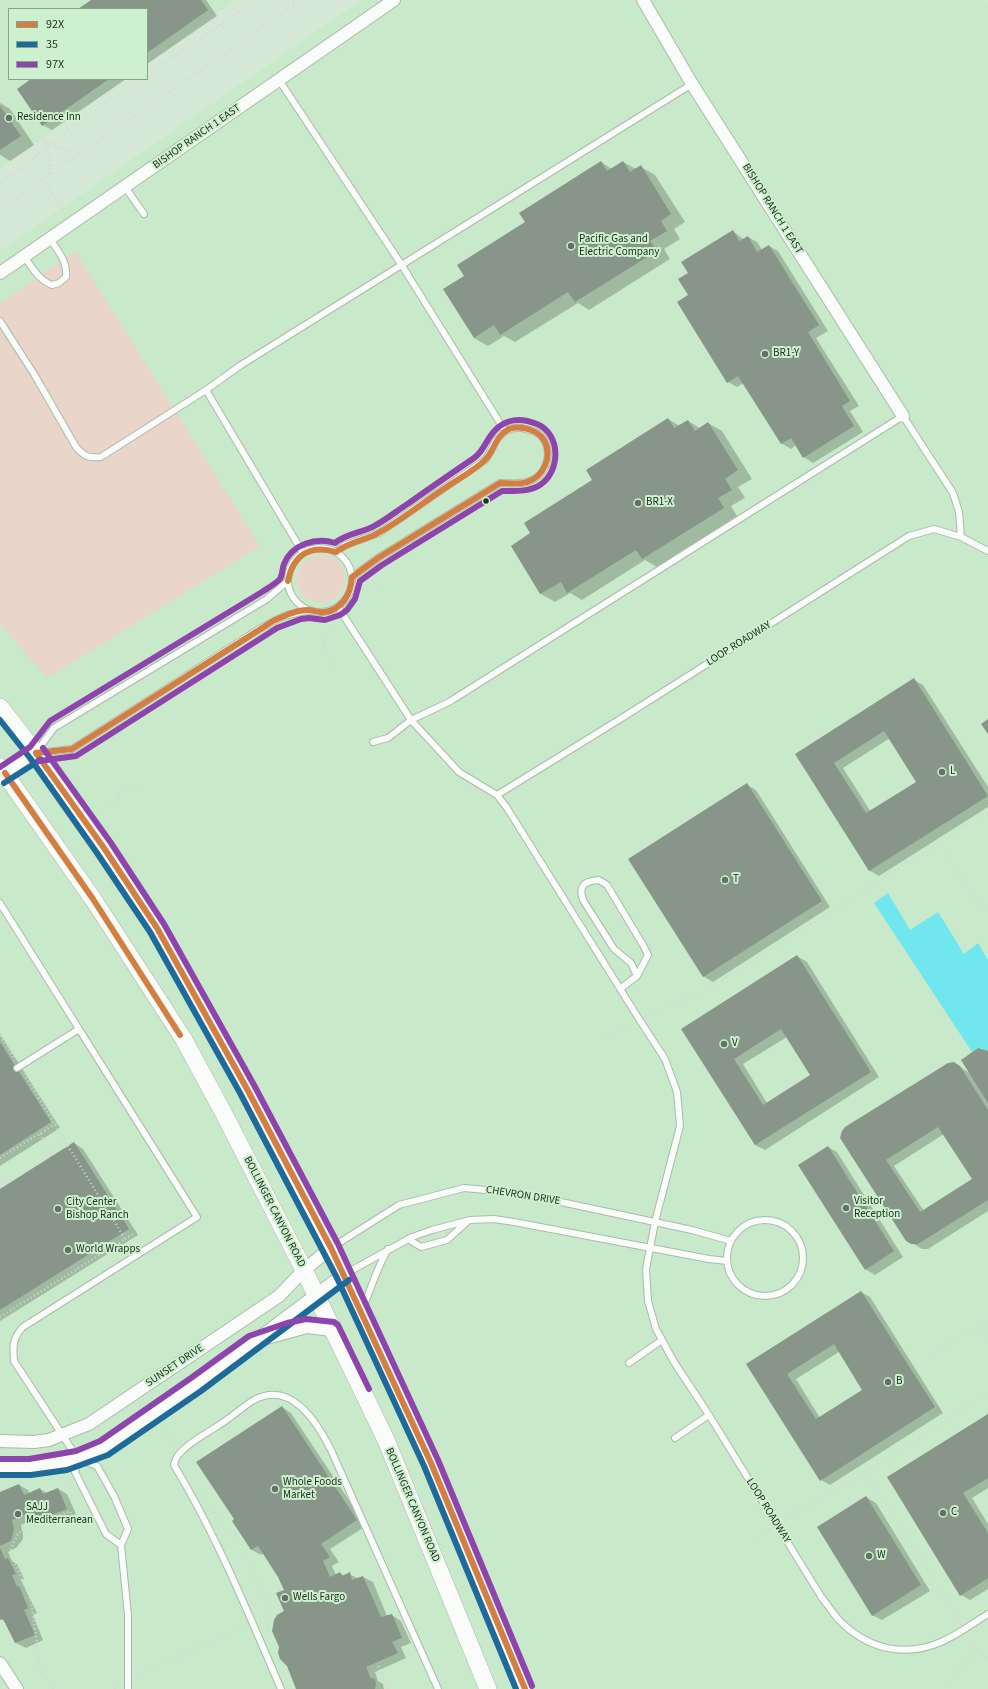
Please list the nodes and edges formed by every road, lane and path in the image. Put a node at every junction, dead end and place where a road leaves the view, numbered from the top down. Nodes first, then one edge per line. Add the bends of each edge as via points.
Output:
1 (256, 0) edge
2 (294, 0) edge
3 (302, 0) edge
4 (394, 0) edge
5 (643, 0) edge
6 (293, 6) junction
7 (148, 74) edge
8 (140, 80) edge
9 (279, 80) junction
10 (692, 84) junction
11 (51, 144) junction
12 (47, 148) junction
13 (82, 153) junction
14 (49, 175) junction
15 (43, 179) junction
16 (0, 182) edge
17 (125, 187) junction
18 (0, 209) edge
19 (144, 214) dead end
20 (72, 223) junction
21 (50, 239) junction
22 (24, 256) junction
23 (401, 264) junction
24 (0, 272) edge
25 (0, 321) edge
26 (206, 390) junction
27 (903, 416) junction
28 (505, 431) junction
29 (961, 537) junction
30 (988, 551) edge
31 (336, 552) junction
32 (303, 553) junction
33 (352, 577) junction
34 (288, 581) junction
35 (374, 583) dead end
36 (380, 592) dead end
37 (338, 607) junction
38 (309, 610) junction
39 (336, 624) dead end
40 (332, 671) dead end
41 (0, 707) edge
42 (411, 720) junction
43 (373, 742) dead end
44 (36, 753) junction
45 (2, 772) edge
46 (140, 789) dead end
47 (496, 796) junction
48 (102, 810) dead end
49 (988, 812) edge
50 (939, 843) junction
51 (0, 903) edge
52 (988, 909) edge
53 (637, 976) junction
54 (620, 989) junction
55 (647, 1016) dead end
56 (628, 1026) dead end
57 (79, 1029) junction
58 (0, 1036) edge
59 (604, 1040) dead end
60 (18, 1067) junction
61 (55, 1124) junction
62 (40, 1134) dead end
63 (68, 1146) junction
64 (53, 1155) junction
65 (0, 1158) edge
66 (0, 1187) edge
67 (470, 1220) junction
68 (655, 1222) junction
69 (133, 1234) dead end
70 (125, 1239) junction
71 (408, 1239) junction
72 (731, 1241) junction
73 (650, 1247) junction
74 (331, 1248) junction
75 (388, 1249) junction
76 (727, 1261) junction
77 (304, 1270) junction
78 (344, 1274) junction
79 (316, 1294) junction
80 (361, 1312) junction
81 (0, 1317) edge
82 (988, 1320) edge
83 (979, 1325) junction
84 (332, 1330) junction
85 (988, 1339) edge
86 (662, 1340) junction
87 (252, 1342) junction
88 (928, 1357) dead end
89 (630, 1363) dead end
90 (988, 1392) edge
91 (709, 1415) junction
92 (165, 1429) dead end
93 (62, 1435) junction
94 (675, 1438) dead end
95 (0, 1442) edge
96 (179, 1454) junction
97 (78, 1459) junction
98 (0, 1467) edge
99 (865, 1472) junction
100 (61, 1477) dead end
101 (198, 1485) dead end
102 (72, 1489) dead end
103 (81, 1507) dead end
104 (785, 1520) dead end
105 (766, 1532) dead end
106 (754, 1539) dead end
107 (121, 1546) junction
108 (271, 1614) junction
109 (988, 1614) edge
110 (959, 1621) dead end
111 (252, 1623) junction
112 (269, 1638) dead end
113 (971, 1639) dead end
114 (977, 1649) junction
115 (988, 1658) edge
116 (0, 1663) edge
117 (378, 1666) dead end
118 (127, 1678) junction
119 (951, 1686) dead end
120 (17, 1689) edge
121 (53, 1689) edge
122 (115, 1689) edge
123 (128, 1689) edge
124 (281, 1689) edge
125 (388, 1689) edge
126 (438, 1689) edge
127 (488, 1689) edge
128 (525, 1689) edge

1 - 7 path
2 - 6 path
3 - 6 path
4 - 9 street, BISHOP RANCH 1 EAST
5 - 10 street, BISHOP RANCH 1 EAST
6 - 13 path
8 - 11 path via 69,128 60,141
9 - 17 street, BISHOP RANCH 1 EAST
9 - 23 lane
10 - 23 lane
10 - 27 street, BISHOP RANCH 1 EAST
11 - 12 path
11 - 12 path via 44,140
11 - 13 path
12 - 14 path via 50,158
12 - 16 path
13 - 14 path
14 - 15 path
15 - 18 path
15 - 20 path
17 - 19 lane
17 - 20 street, BISHOP RANCH 1 EAST
20 - 21 street, BISHOP RANCH 1 EAST
21 - 22 street, BISHOP RANCH 1 EAST
21 - 22 lane via 67,270 66,277 59,283 52,285 45,282
22 - 24 street, BISHOP RANCH 1 EAST
23 - 26 lane via 240,365
23 - 28 lane
25 - 26 lane via 76,447 90,458 101,457
26 - 32 lane
27 - 29 lane via 953,493 959,512
27 - 42 lane via 456,698
28 - 31 lane via 494,443 492,452 485,460 379,533 345,545
28 - 33 lane via 522,427 540,435 545,443 547,460 539,477 521,483 500,483 378,558
29 - 30 lane, LOOP ROADWAY
29 - 47 lane, LOOP ROADWAY via 934,529 909,536
31 - 32 lane via 319,548
31 - 33 lane via 346,560
32 - 34 lane via 291,566
33 - 37 lane via 348,597
34 - 38 lane via 290,591 297,602
34 - 44 lane via 267,599 54,728
35 - 36 path
37 - 38 lane via 325,612
37 - 42 lane, LOOP ROADWAY
38 - 44 lane via 284,616 259,628 72,749
39 - 40 path via 329,628 323,646
41 - 44 main road
42 - 43 lane via 388,738
42 - 47 lane, LOOP ROADWAY via 459,772
44 - 45 main road
44 - 74 main road via 157,928 247,1089
45 - 77 main road, BOLLINGER CANYON ROAD via 93,899 182,1038
46 - 48 path via 130,786
47 - 54 lane, LOOP ROADWAY via 508,808
49 - 50 path
50 - 52 path via 983,912
50 - 55 path via 705,991
51 - 57 lane
53 - 53 lane via 648,955 644,945 607,885 599,880 586,882 582,887 583,900 614,949 631,963
53 - 54 lane
54 - 68 lane, LOOP ROADWAY via 665,1059 677,1092 680,1126
56 - 59 path
57 - 60 lane
57 - 93 lane via 197,1217 23,1327 16,1335 13,1347 14,1361
58 - 60 path
60 - 61 path
61 - 63 path
61 - 65 path
62 - 64 path
63 - 64 path
63 - 70 path
64 - 66 path
67 - 71 lane
67 - 71 lane via 447,1240 421,1247
67 - 73 lane via 494,1219
68 - 72 lane, CHEVRON DRIVE
68 - 73 lane, LOOP ROADWAY
68 - 74 lane, CHEVRON DRIVE via 519,1193 464,1188 399,1205
69 - 70 path
70 - 81 path
71 - 75 lane
72 - 76 lane
72 - 76 lane via 739,1230 749,1223 761,1220 774,1221 786,1226 801,1246 801,1271 794,1282 784,1290 773,1295 760,1296 748,1292 737,1284 730,1274
73 - 76 lane
73 - 86 lane, LOOP ROADWAY via 646,1269 648,1301
74 - 77 street, SUNSET DRIVE
74 - 78 main road
75 - 78 lane
75 - 80 lane via 379,1264
77 - 79 main road, BOLLINGER CANYON ROAD
77 - 93 street, SUNSET DRIVE via 268,1304 89,1424
78 - 79 street
78 - 80 main road
79 - 84 main road, BOLLINGER CANYON ROAD
79 - 87 street
80 - 128 main road via 431,1463
82 - 83 path
83 - 85 path
83 - 88 path
84 - 87 street via 307,1327
84 - 127 main road, BOLLINGER CANYON ROAD via 386,1440
86 - 89 lane
86 - 91 lane, LOOP ROADWAY
87 - 97 street via 196,1385 104,1448
90 - 99 path
91 - 94 lane
91 - 109 lane, LOOP ROADWAY via 822,1598 842,1623 860,1638 880,1647 902,1651 922,1648 942,1642
92 - 96 path
93 - 95 street, SUNSET DRIVE via 34,1442
93 - 97 lane
96 - 111 lane via 174,1465 214,1536
96 - 126 lane via 254,1400 275,1394 292,1400 305,1409 320,1428 331,1450
97 - 98 street via 30,1467
97 - 107 lane via 75,1472 106,1534
97 - 107 lane via 97,1466 114,1496 128,1529
99 - 104 path
99 - 110 path
100 - 102 path
101 - 108 path via 226,1532 233,1529
103 - 121 path via 85,1513 72,1518 70,1510 18,1533 10,1552 31,1601 41,1672
105 - 106 path
107 - 118 lane via 128,1615
108 - 111 path
108 - 112 path via 266,1631
111 - 118 path
111 - 124 lane
113 - 114 path
114 - 115 path
114 - 119 path via 953,1676
116 - 120 street
117 - 125 path
118 - 122 path via 113,1684
118 - 123 lane

